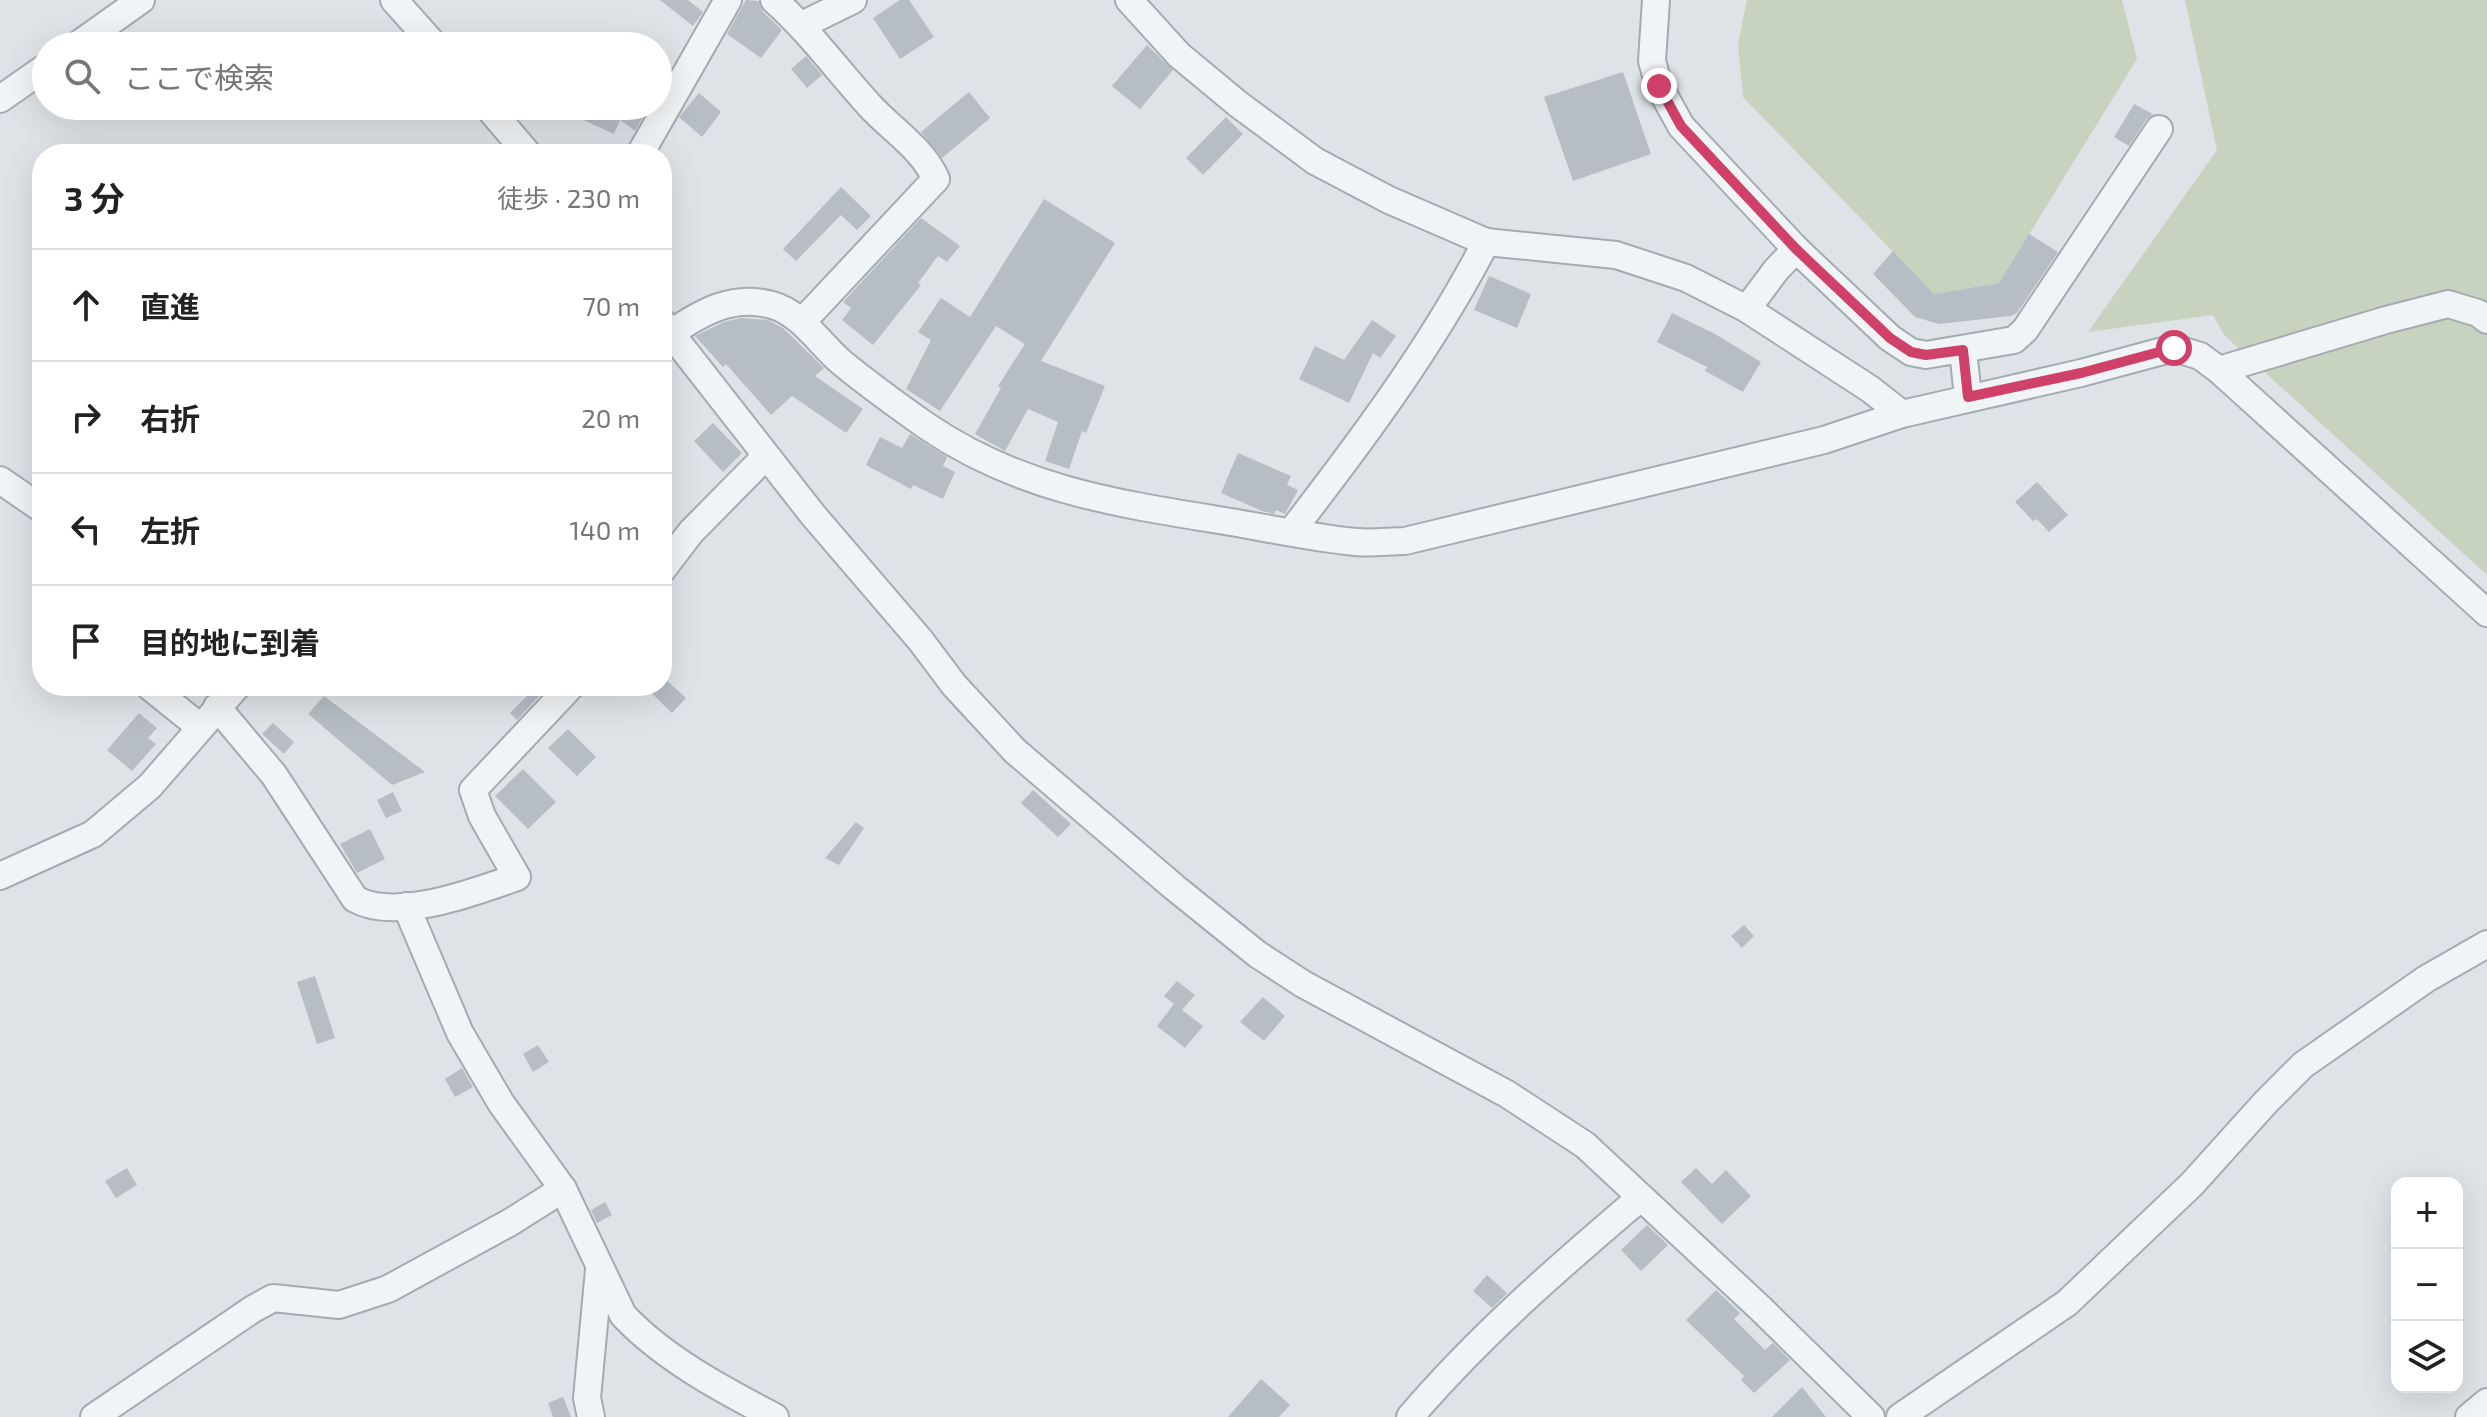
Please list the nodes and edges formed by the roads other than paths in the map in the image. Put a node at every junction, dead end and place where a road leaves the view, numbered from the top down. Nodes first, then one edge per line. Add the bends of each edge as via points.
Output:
1 (141, 0) edge
2 (394, 0) edge
3 (728, 0) edge
4 (774, 0) edge
5 (853, 0) edge
6 (1129, 0) edge
7 (1647, 2) edge
8 (802, 25) junction
9 (96, 32) edge
10 (423, 32) edge
11 (32, 77) edge
12 (672, 98) edge
13 (0, 99) edge
14 (499, 120) edge
15 (659, 120) edge
16 (2159, 129) dead end
17 (519, 144) edge
18 (646, 144) edge
19 (1486, 242) junction
20 (1796, 249) junction
21 (1747, 309) junction
22 (2487, 320) edge
23 (802, 322) junction
24 (672, 326) edge
25 (672, 334) edge
26 (1963, 350) junction
27 (2219, 370) junction
28 (1968, 397) junction
29 (1902, 414) junction
30 (766, 456) junction
31 (0, 480) edge
32 (32, 502) edge
33 (1291, 532) junction
34 (672, 557) edge
35 (2487, 613) edge
36 (161, 696) edge
37 (227, 696) edge
38 (555, 696) edge
39 (217, 707) junction
40 (200, 727) junction
41 (0, 876) edge
42 (406, 906) junction
43 (2487, 944) edge
44 (563, 1189) junction
45 (1640, 1198) junction
46 (599, 1269) junction
47 (2487, 1402) edge
48 (94, 1417) edge
49 (591, 1417) edge
50 (775, 1417) edge
51 (1410, 1417) edge
52 (1871, 1417) edge
53 (1900, 1417) edge
54 (2469, 1417) edge

1 - 9 street
2 - 10 street
3 - 12 street
4 - 8 street
5 - 8 street
6 - 19 street via 1179,55 1315,161
7 - 20 street via 1652,61 1669,107
8 - 23 street via 871,107 928,162 936,179
11 - 13 street
14 - 17 street
15 - 18 street
16 - 26 street via 2025,330 2014,340
19 - 21 street via 1616,255 1686,278
19 - 33 street via 1465,283 1361,441
20 - 21 street
20 - 26 street via 1911,352
21 - 29 street
22 - 27 street via 2448,304
23 - 24 street via 773,305 734,301
23 - 33 street via 838,360 890,401 1008,472 1115,503
25 - 30 street
26 - 28 street
27 - 28 street via 2200,356 2174,348
27 - 35 street
28 - 29 street
29 - 33 street via 1824,440 1405,541 1359,543
30 - 34 street
30 - 45 street via 954,685 1015,751 1162,877 1303,984 1507,1094 1585,1145
31 - 32 street
36 - 40 street
37 - 39 street
38 - 42 street via 473,790 517,877 463,896
39 - 40 street
39 - 42 street via 274,775 355,899 367,905
40 - 41 street via 150,786 93,834
42 - 44 street via 460,1033 501,1103
43 - 53 street via 2426,979 2303,1065 2192,1184 2067,1303
44 - 46 street
44 - 48 street via 388,1289 339,1305 273,1298
45 - 51 street via 1531,1292
45 - 52 street
46 - 49 street via 587,1398
46 - 50 street via 636,1330 718,1387
47 - 54 street

